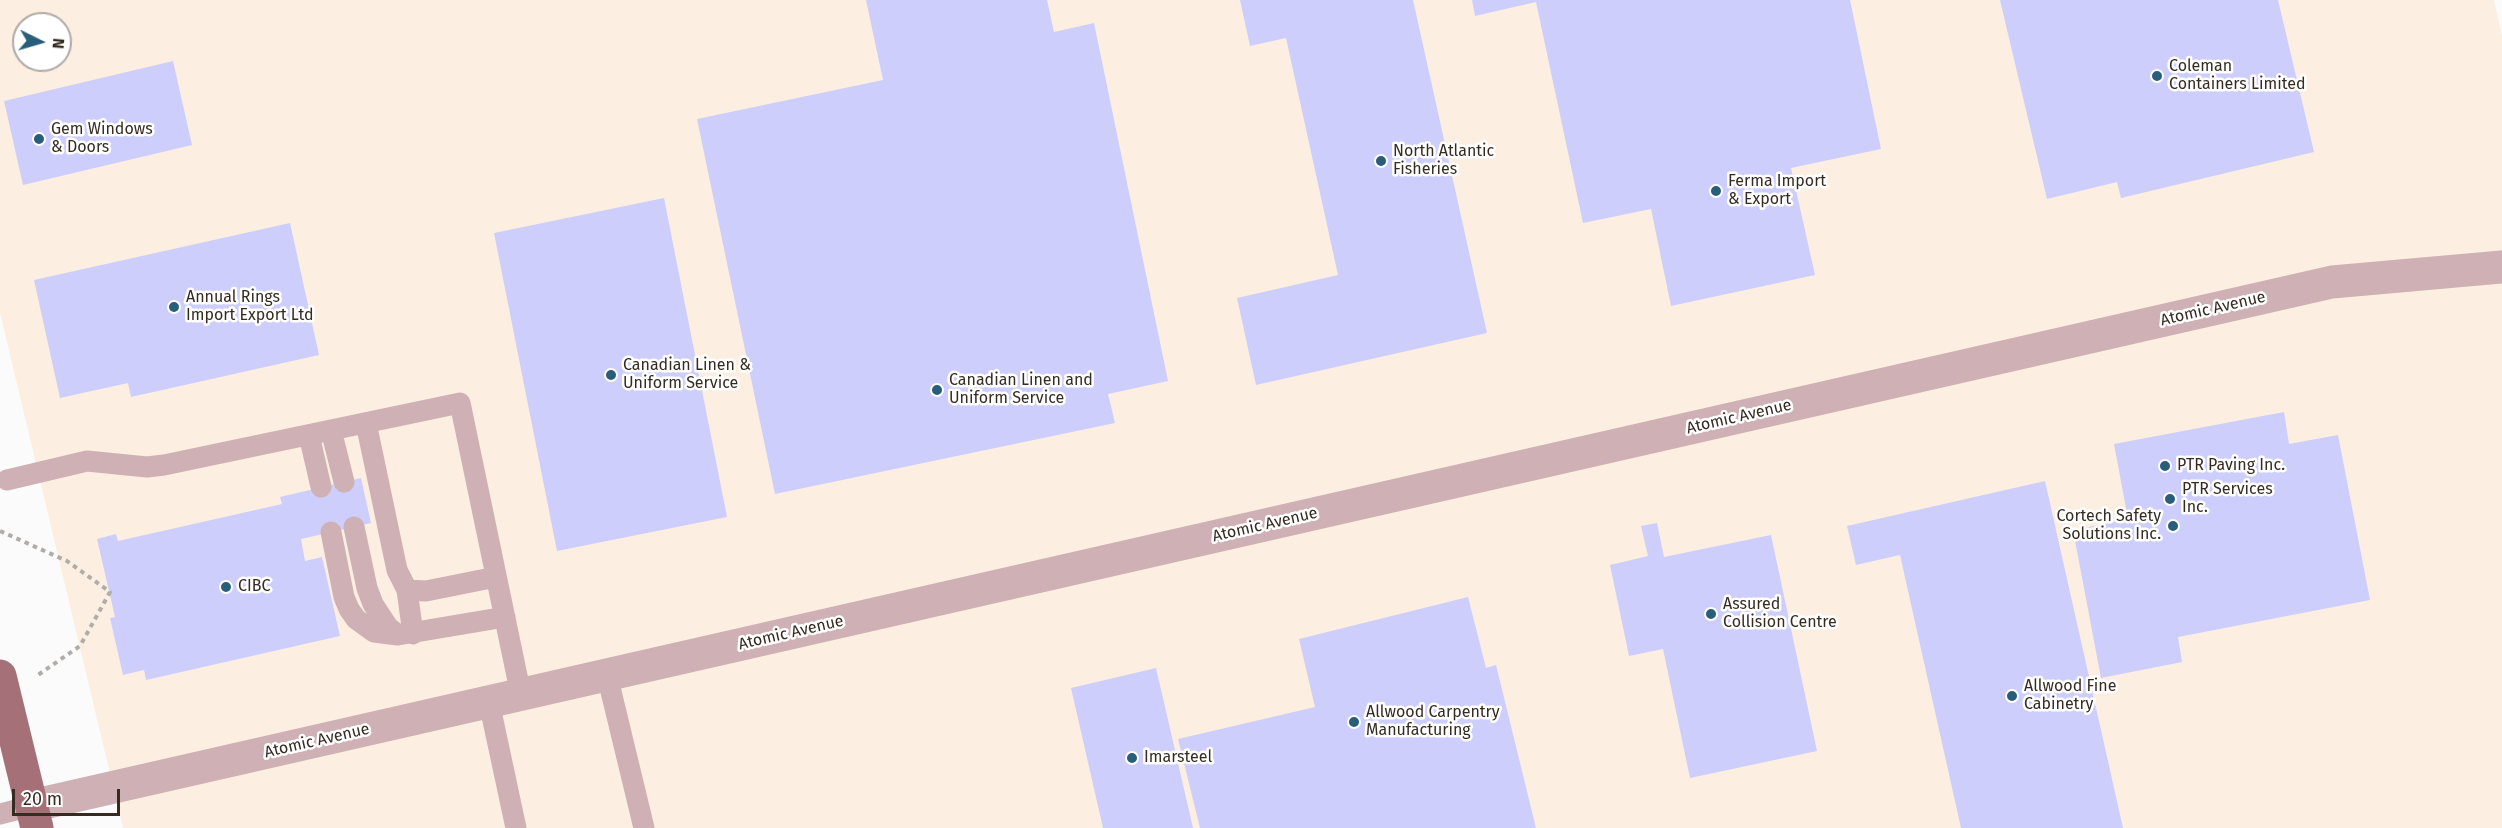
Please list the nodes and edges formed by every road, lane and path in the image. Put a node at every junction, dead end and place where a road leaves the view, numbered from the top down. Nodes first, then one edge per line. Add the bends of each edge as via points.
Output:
1 (2502, 267) edge
2 (366, 423) junction
3 (331, 430) junction
4 (309, 435) junction
5 (7, 480) dead end
6 (344, 482) dead end
7 (321, 488) dead end
8 (354, 526) dead end
9 (0, 531) edge
10 (331, 532) dead end
11 (496, 577) junction
12 (407, 590) junction
13 (504, 617) junction
14 (406, 635) junction
15 (607, 675) junction
16 (2, 687) edge
17 (520, 694) junction
18 (489, 702) junction
19 (0, 814) edge
20 (34, 817) edge
21 (516, 828) edge
22 (644, 828) edge

1 - 15 street, Atomic Avenue via 2332,282
2 - 3 lane
2 - 11 lane via 460,403
2 - 12 lane via 397,570
3 - 4 lane
3 - 6 lane
4 - 5 lane via 164,465 94,461
4 - 7 lane
8 - 14 lane via 373,604 388,627
9 - 16 path via 67,561 110,592 80,646
10 - 14 lane via 344,597 356,619 374,632
11 - 12 lane via 426,591
11 - 13 lane
12 - 14 lane
13 - 14 lane
13 - 17 lane
15 - 17 street, Atomic Avenue
15 - 22 lane
16 - 20 main road
17 - 18 street, Atomic Avenue
18 - 20 street, Atomic Avenue
18 - 21 lane
19 - 20 lane

